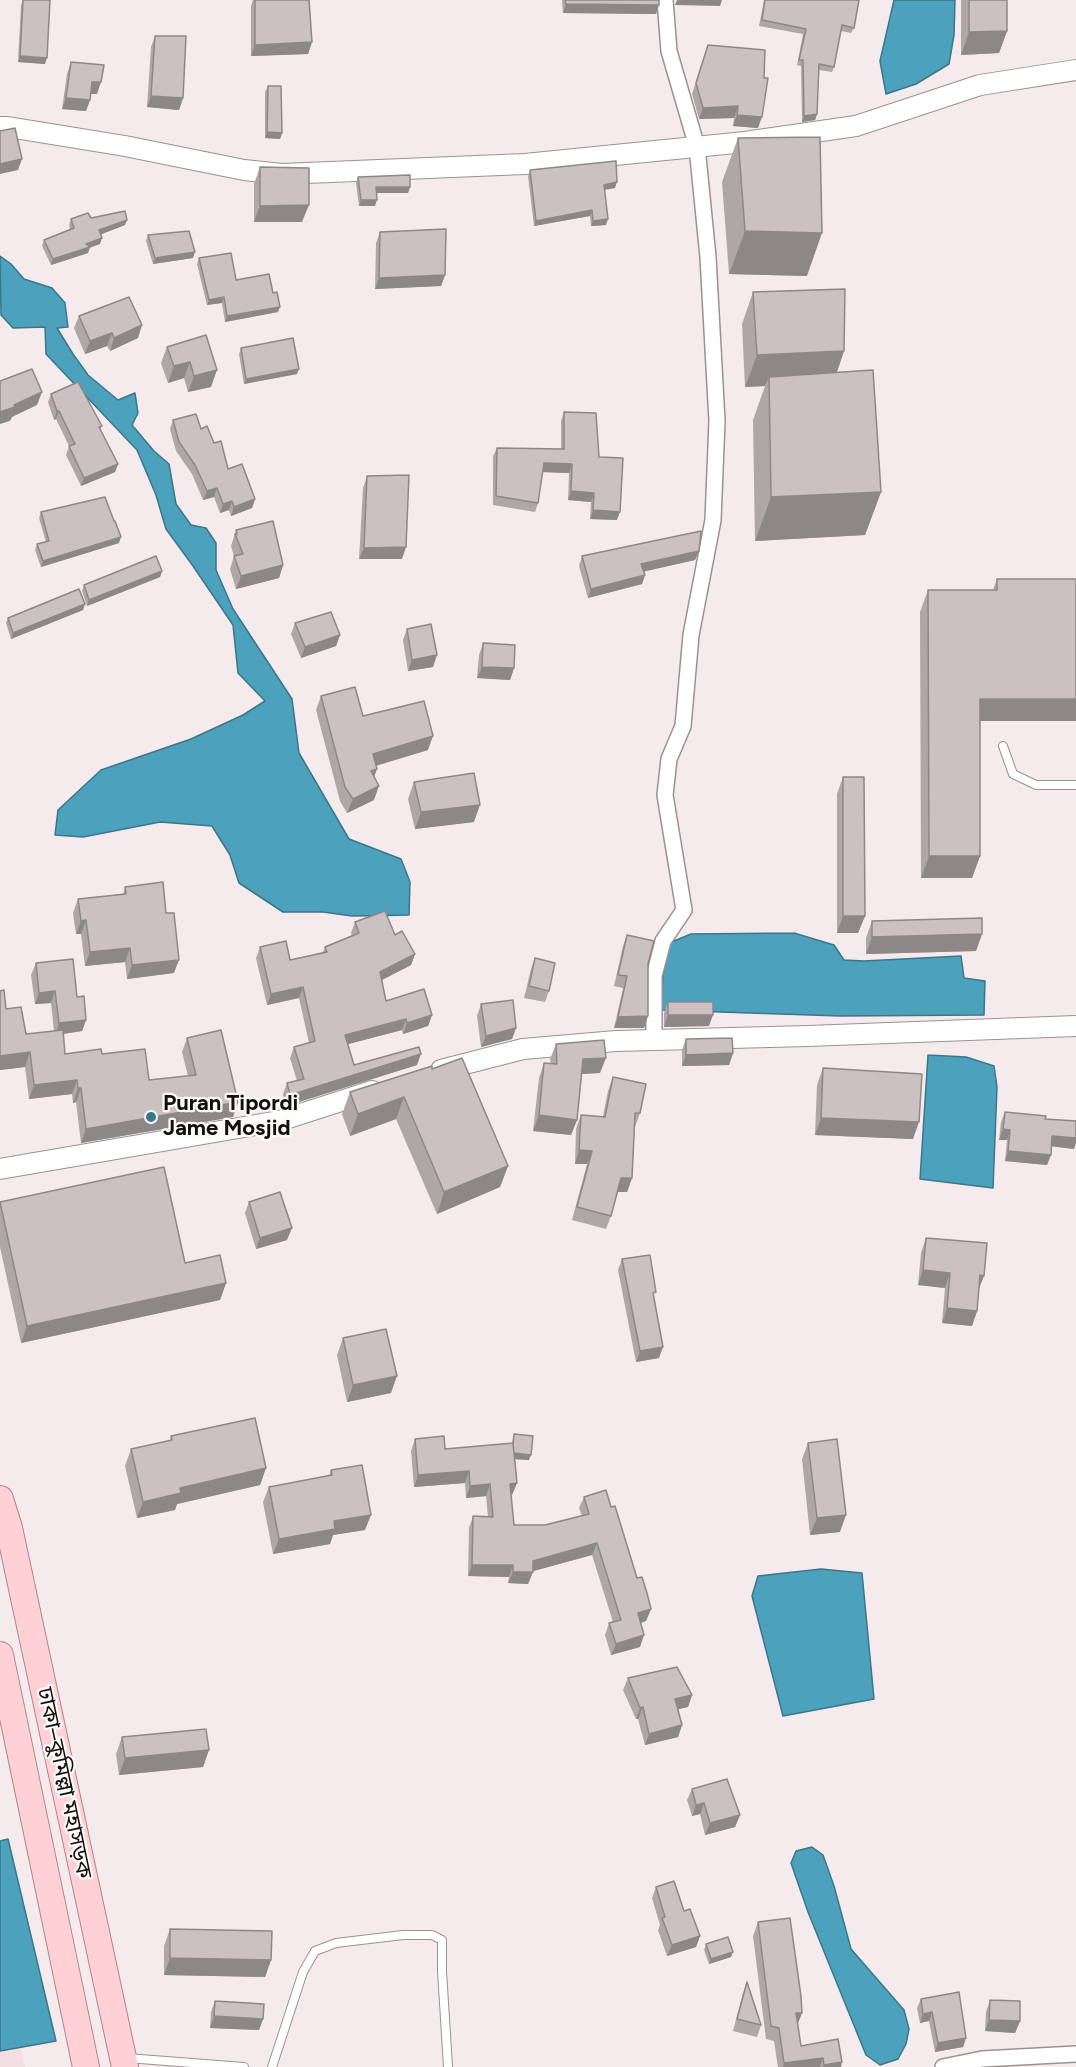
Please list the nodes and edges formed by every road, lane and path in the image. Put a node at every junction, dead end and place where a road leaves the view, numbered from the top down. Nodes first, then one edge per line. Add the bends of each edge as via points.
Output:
1 (665, 0) edge
2 (1076, 70) edge
3 (0, 128) edge
4 (697, 147) junction
5 (1003, 746) dead end
6 (1076, 785) edge
7 (1076, 1026) edge
8 (654, 1039) junction
9 (419, 1076) edge
10 (387, 1086) edge
11 (0, 1169) edge
12 (0, 1499) edge
13 (0, 1654) edge
14 (1076, 2054) edge
15 (124, 2062) edge
16 (86, 2067) edge
17 (244, 2067) edge
18 (272, 2067) edge
19 (448, 2067) edge
20 (943, 2067) edge

1 - 4 street via 669,51
2 - 4 street via 980,85 856,126
3 - 4 street via 282,174 525,164
4 - 8 street via 717,421 713,520 691,635 683,726 669,759 665,795 684,910 663,941 654,976
5 - 6 lane via 1013,774 1036,785
7 - 8 street
8 - 9 street via 523,1049
10 - 11 street via 279,1121
12 - 15 highway, ঢাকা–কুমিল্লা মহাসড়ক
13 - 16 highway, ঢাকা–কুমিল্লা মহাসড়ক
14 - 20 street via 982,2059
15 - 17 lane
18 - 19 lane via 303,1971 315,1951 336,1943 402,1935 432,1935 442,1940

